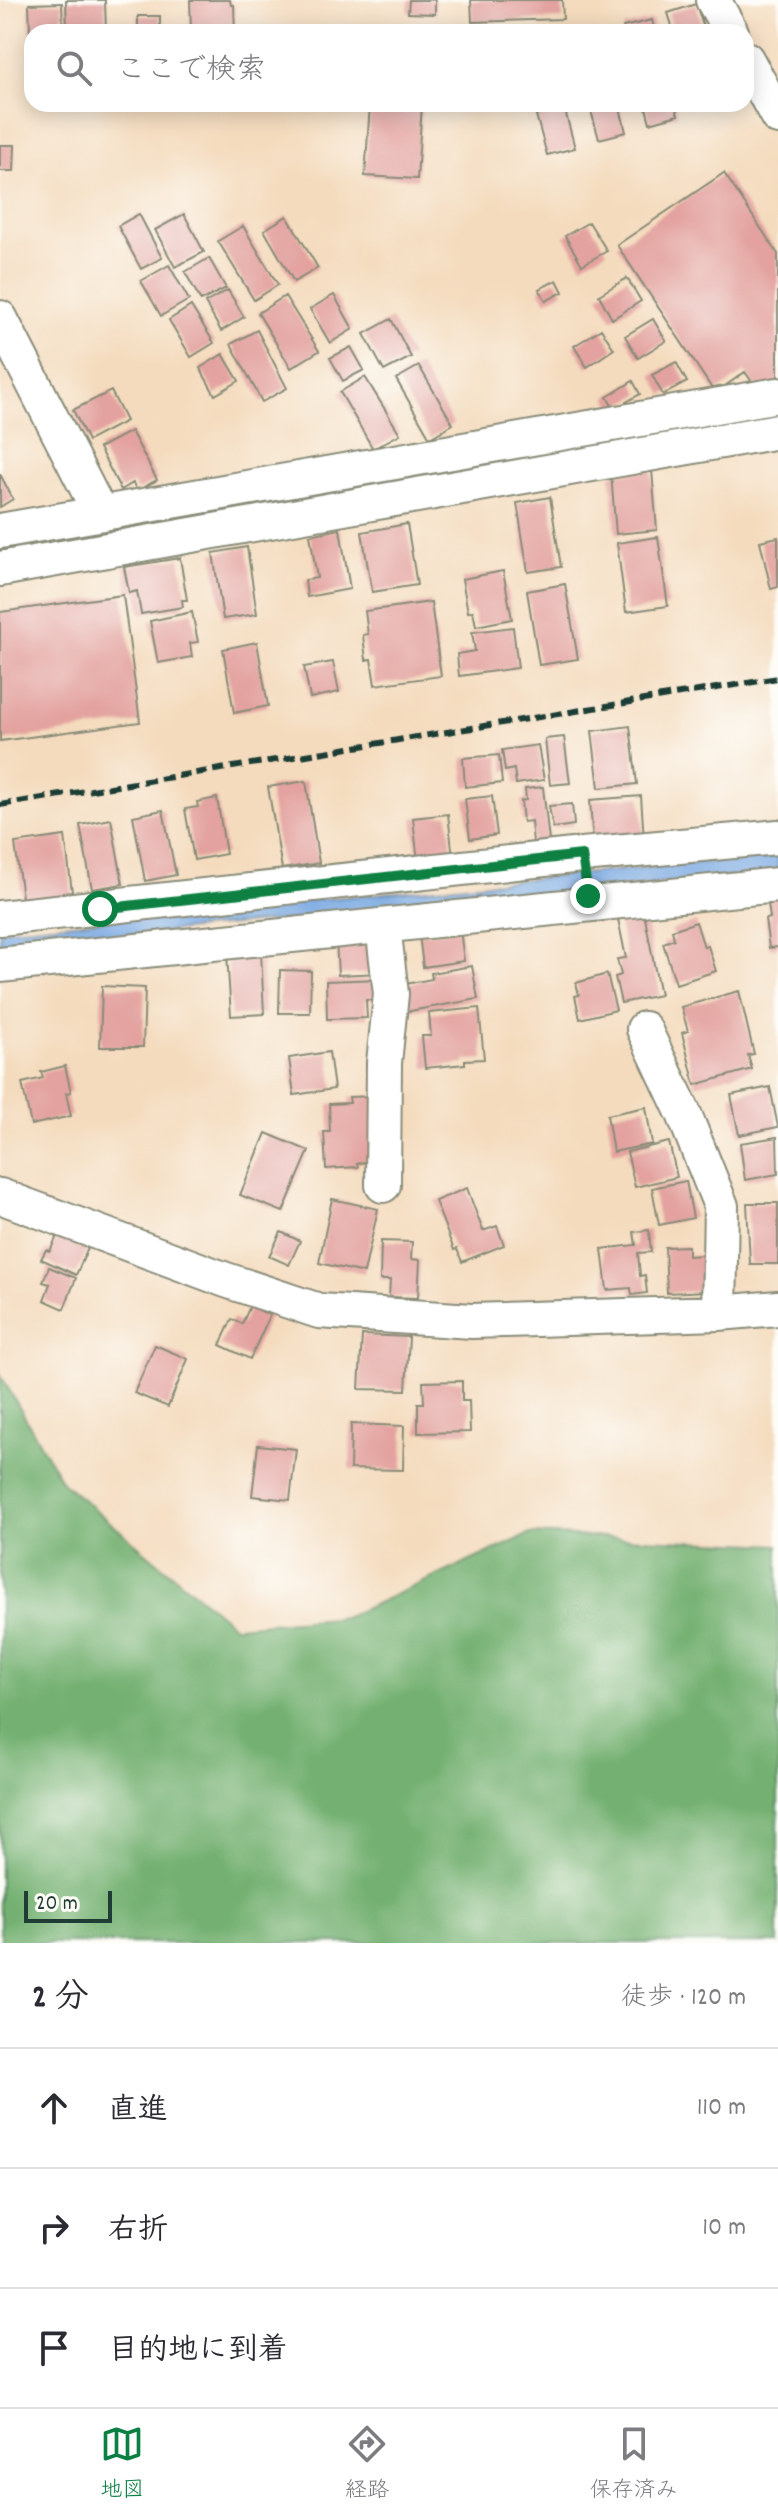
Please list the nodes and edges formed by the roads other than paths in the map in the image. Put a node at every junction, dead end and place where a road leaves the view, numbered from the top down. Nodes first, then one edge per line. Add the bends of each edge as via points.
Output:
1 (713, 0) edge
2 (726, 24) edge
3 (754, 74) edge
4 (778, 117) edge
5 (0, 318) edge
6 (778, 395) edge
7 (778, 431) edge
8 (100, 513) junction
9 (0, 531) edge
10 (0, 569) edge
11 (778, 837) edge
12 (586, 881) junction
13 (778, 885) edge
14 (0, 918) edge
15 (383, 926) junction
16 (0, 965) edge
17 (644, 1029) dead end
18 (383, 1185) dead end
19 (0, 1196) edge
20 (778, 1308) edge
21 (719, 1313) junction

1 - 2 street
3 - 4 street
5 - 8 street
6 - 8 street
7 - 10 street
8 - 9 street
11 - 12 street
12 - 13 street
12 - 14 street
12 - 15 street
15 - 16 street
15 - 18 street via 391,994 384,1063
17 - 21 street via 721,1206
19 - 21 street via 319,1311 472,1321
20 - 21 street

